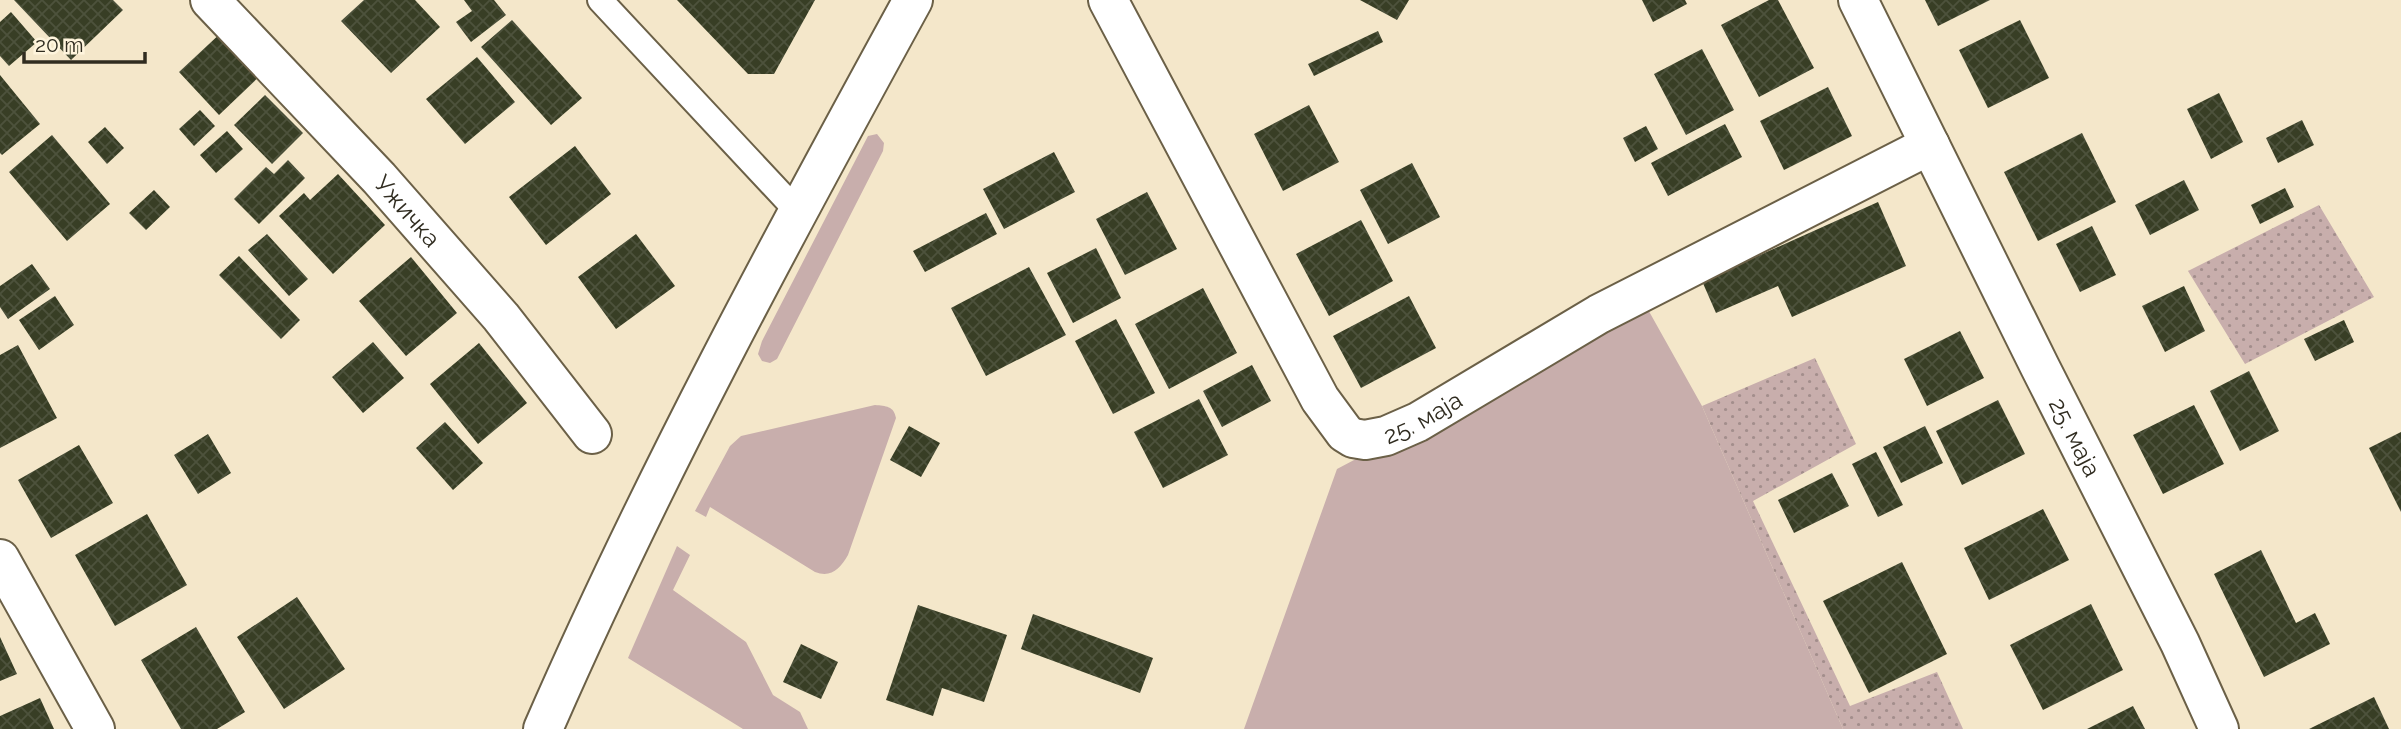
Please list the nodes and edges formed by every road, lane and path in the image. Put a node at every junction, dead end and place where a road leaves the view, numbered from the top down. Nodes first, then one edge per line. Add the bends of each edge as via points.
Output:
1 (210, 0) edge
2 (600, 0) edge
3 (913, 0) edge
4 (1108, 0) edge
5 (1858, 0) edge
6 (1930, 145) junction
7 (797, 211) junction
8 (592, 434) dead end
9 (0, 559) edge
10 (95, 729) edge
11 (543, 729) edge
12 (2219, 729) edge

1 - 8 street, Ужичка via 379,178 501,317
2 - 7 lane
3 - 7 street
4 - 6 street, 25. маја via 1320,399 1341,431 1364,440 1418,422 1600,314
5 - 6 street, 25. маја
6 - 12 street, 25. маја
7 - 11 street via 589,625
9 - 10 street

